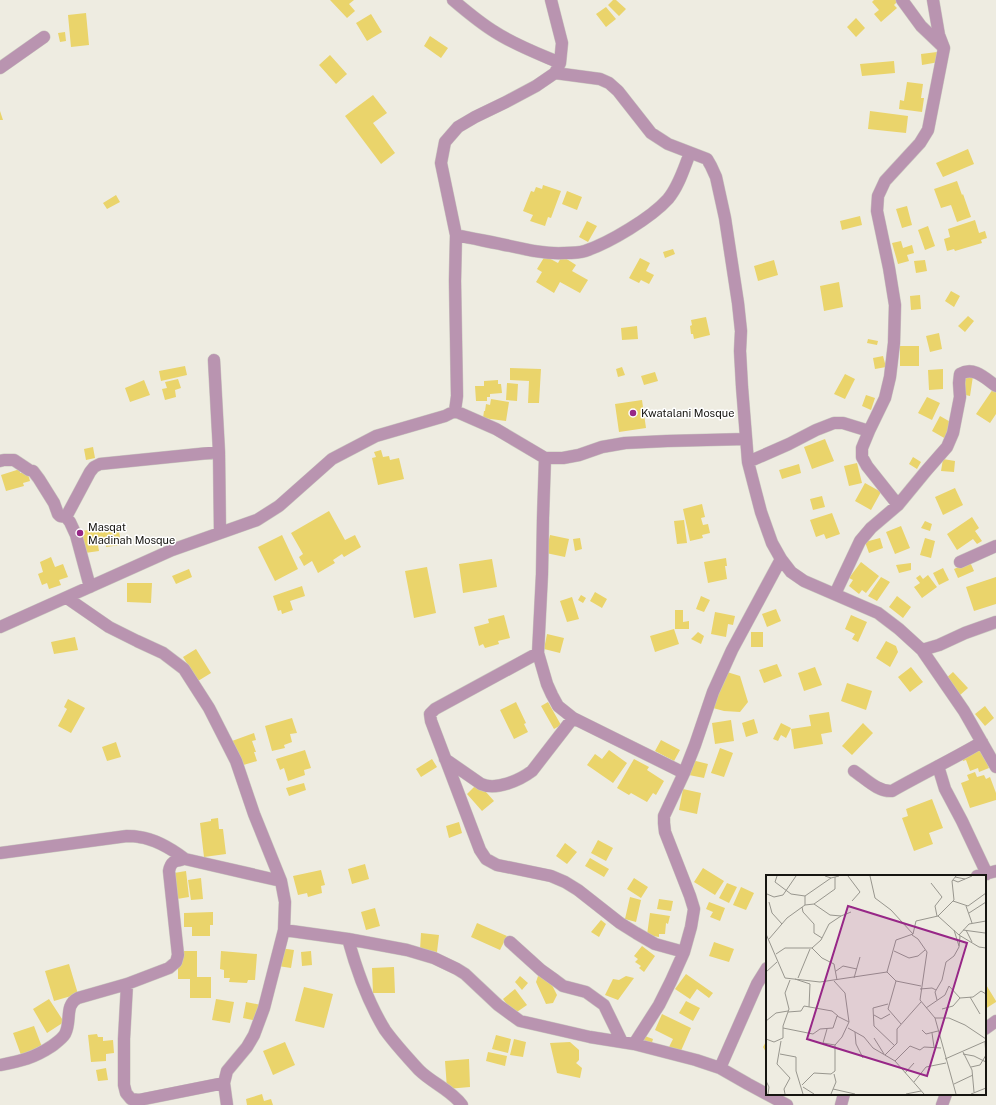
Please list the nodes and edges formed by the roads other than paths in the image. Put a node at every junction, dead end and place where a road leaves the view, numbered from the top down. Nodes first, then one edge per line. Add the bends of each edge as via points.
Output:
1 (453, 0) edge
2 (552, 0) edge
3 (902, 0) edge
4 (933, 0) edge
5 (44, 37) dead end
6 (944, 48) junction
7 (0, 68) edge
8 (558, 68) junction
9 (690, 152) junction
10 (456, 235) junction
11 (214, 360) dead end
12 (996, 386) edge
13 (455, 410) junction
14 (869, 430) junction
15 (746, 439) junction
16 (219, 452) junction
17 (545, 458) junction
18 (0, 461) edge
19 (748, 462) junction
20 (898, 505) junction
21 (66, 517) junction
22 (220, 533) junction
23 (996, 546) edge
24 (781, 559) junction
25 (960, 562) dead end
26 (90, 587) junction
27 (835, 594) junction
28 (67, 598) junction
29 (996, 622) edge
30 (0, 627) edge
31 (922, 650) junction
32 (538, 653) junction
33 (573, 718) junction
34 (982, 742) junction
35 (445, 759) junction
36 (938, 766) junction
37 (996, 767) edge
38 (854, 771) dead end
39 (684, 773) junction
40 (0, 853) edge
41 (185, 859) junction
42 (987, 874) edge
43 (281, 881) junction
44 (284, 930) junction
45 (348, 939) junction
46 (510, 942) dead end
47 (684, 952) junction
48 (766, 970) edge
49 (127, 984) junction
50 (996, 1021) edge
51 (986, 1028) edge
52 (622, 1042) junction
53 (634, 1044) junction
54 (0, 1065) edge
55 (720, 1068) junction
56 (224, 1083) junction
57 (766, 1094) edge
58 (768, 1095) edge
59 (844, 1095) edge
60 (946, 1095) edge
61 (227, 1105) edge
62 (462, 1105) edge
63 (787, 1105) edge
64 (841, 1105) edge
65 (942, 1105) edge

1 - 8 street via 496,33
2 - 8 street via 562,44
3 - 6 street via 921,26
4 - 6 street
5 - 7 street
6 - 14 street via 928,130 920,143 885,181 878,196 877,211 890,268 895,305 894,343 885,398
8 - 9 street via 600,79 609,84 618,91 651,133 668,144
8 - 10 street via 536,86 458,127 445,142 442,162
9 - 10 street via 676,187 668,199 634,226 603,244 584,251 549,253
9 - 15 street via 707,159 711,166 725,218 741,331
10 - 13 street
11 - 16 street
12 - 20 street via 978,373 965,371 960,374 960,397 953,434 947,447
13 - 17 street via 496,429
13 - 22 street via 445,416 376,436 332,459 279,506 257,520
14 - 19 street via 834,422
14 - 20 street via 862,448 862,457
15 - 17 street via 625,443 563,458
15 - 19 street
16 - 21 street via 100,464 90,472
16 - 22 street
17 - 32 street
18 - 21 street via 14,460 33,471 54,503 58,514
19 - 24 street via 761,512
20 - 27 street via 860,541
21 - 26 street via 76,535
22 - 26 street via 172,550
23 - 25 street
24 - 27 street via 791,572
24 - 39 street via 732,650 713,692
26 - 28 street
27 - 31 street via 878,613 899,628
28 - 30 street
28 - 43 street via 109,627 163,653 184,669 209,708 236,761
29 - 31 street
31 - 34 street
32 - 33 street via 552,695 558,706
32 - 35 street via 430,714
33 - 35 street via 532,771 526,776 501,785 486,786
33 - 39 street
34 - 36 street
34 - 37 street
35 - 47 street via 480,850 486,859 497,865 552,876 565,882 636,933 655,944
36 - 38 street via 892,791 880,789
36 - 42 street via 945,788
39 - 47 street via 664,816 664,823 665,832 694,909
40 - 41 street via 126,836 152,841
41 - 43 street
41 - 49 street via 174,862 170,865 169,871 178,955 176,962 169,968
43 - 44 street via 285,902
44 - 45 street
44 - 56 street via 264,1008 254,1035 247,1048 227,1071
45 - 52 street via 434,958 464,974 520,1021
45 - 62 street via 362,982 385,1030 421,1071
46 - 52 street via 559,983 586,992 604,1005
47 - 53 street via 659,1005
48 - 55 street via 757,984
49 - 54 street via 73,1001 70,1005 66,1033 61,1039 34,1057
49 - 56 street via 124,1085 131,1099 139,1100
50 - 51 street
52 - 53 street
53 - 55 street
55 - 57 street
56 - 61 street
58 - 63 street
59 - 64 street
60 - 65 street

